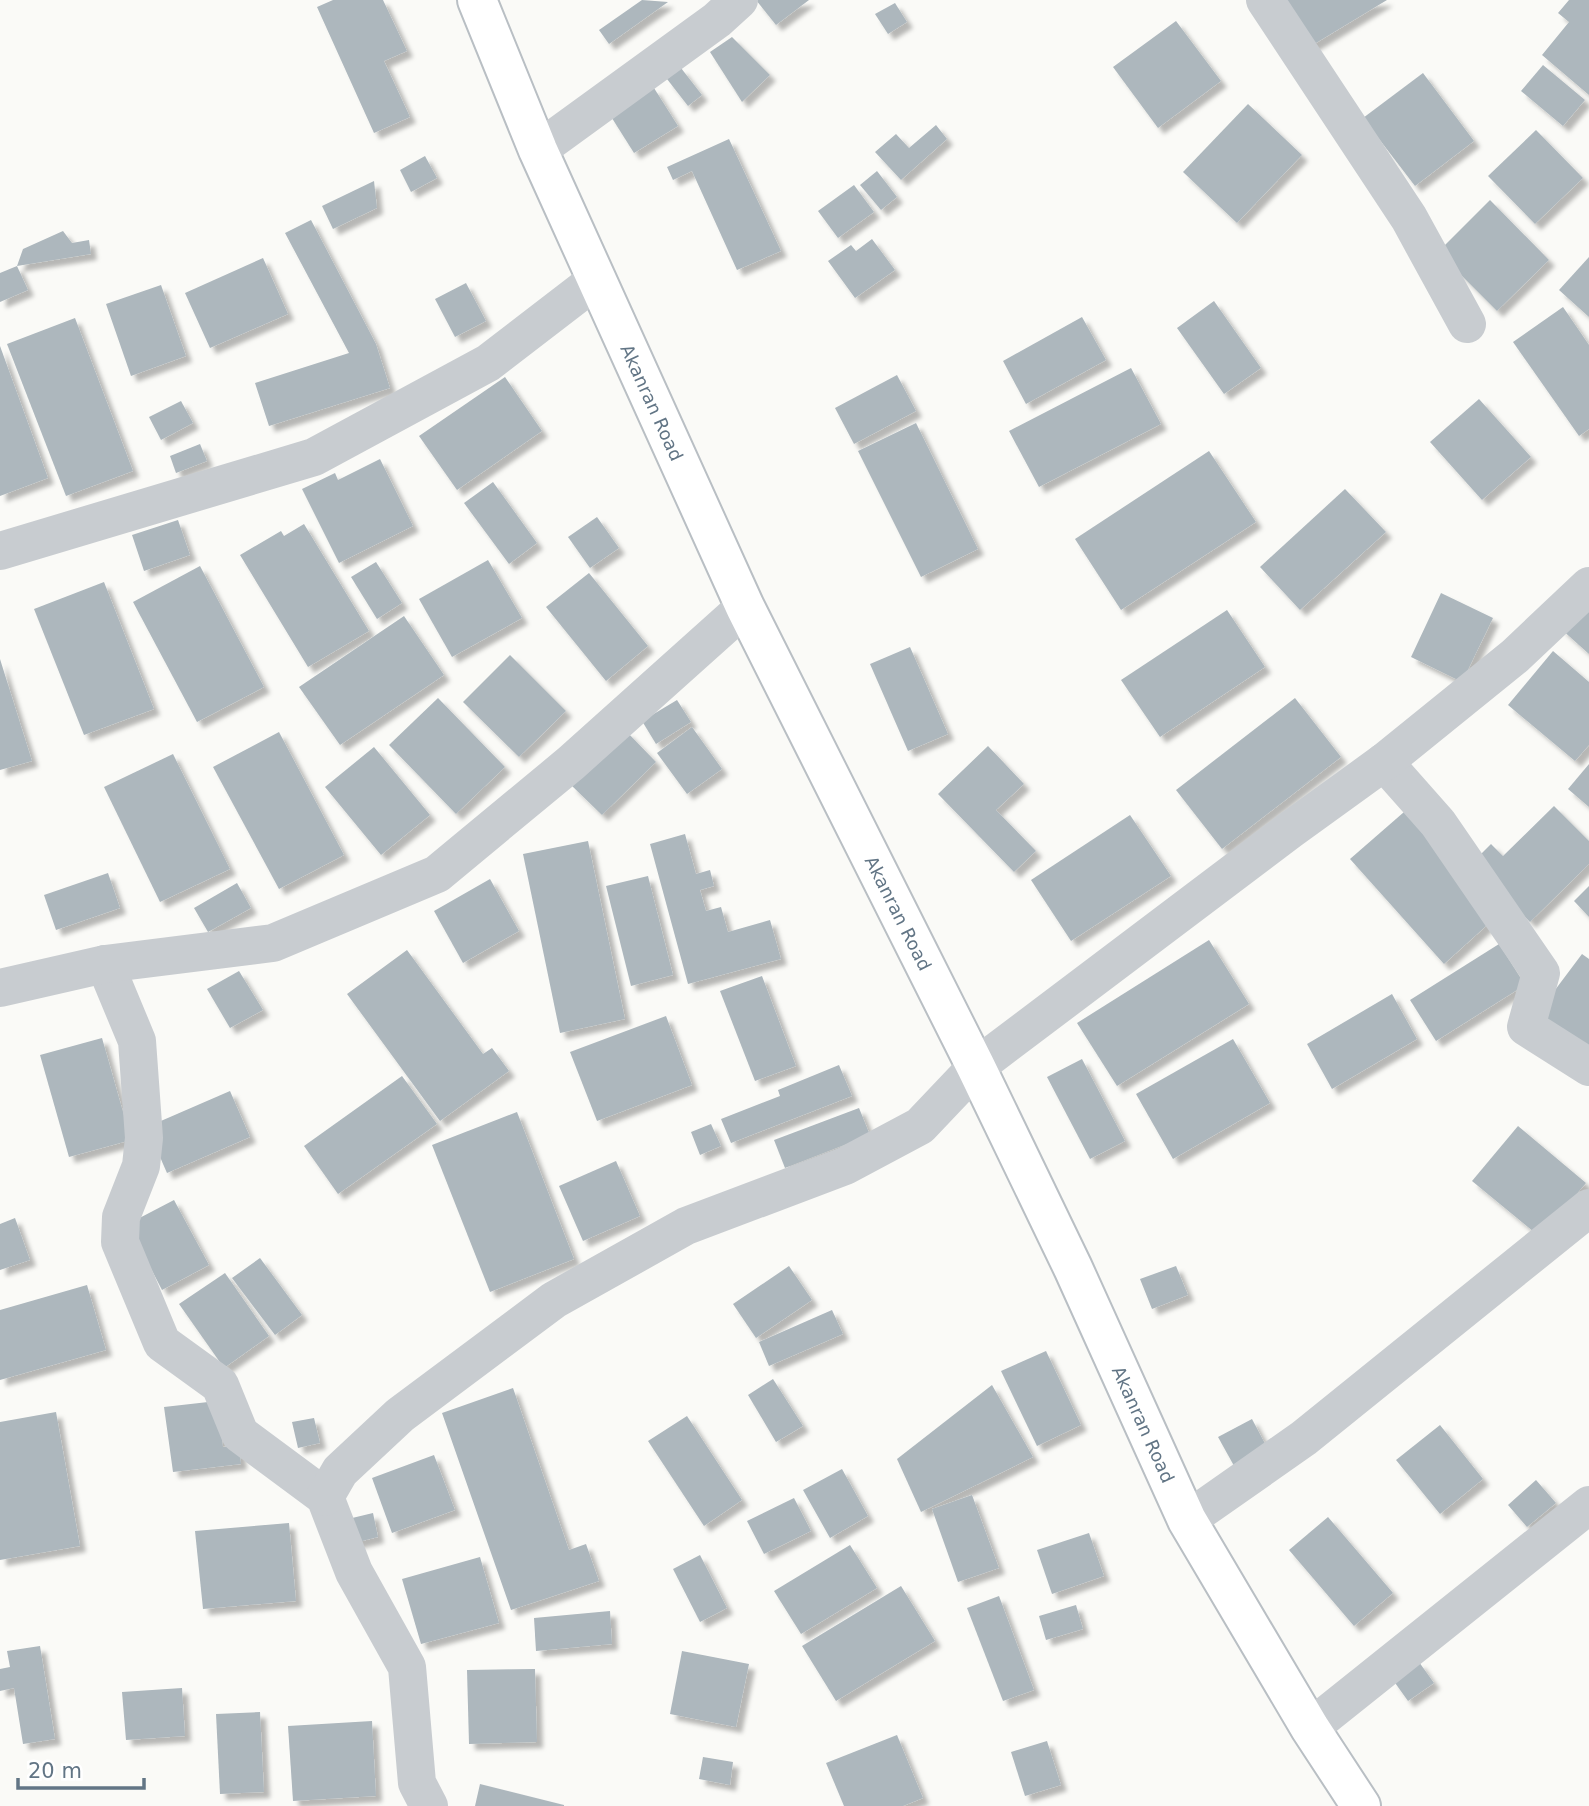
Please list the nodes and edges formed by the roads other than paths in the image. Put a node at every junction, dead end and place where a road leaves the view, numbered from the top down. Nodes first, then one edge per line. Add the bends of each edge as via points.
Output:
1 (477, 0) edge
2 (739, 0) edge
3 (1265, 0) edge
4 (538, 150) junction
5 (596, 280) junction
6 (1467, 324) dead end
7 (0, 551) edge
8 (1589, 586) edge
9 (745, 607) junction
10 (1384, 762) junction
11 (105, 964) junction
12 (0, 988) edge
13 (976, 1067) junction
14 (1589, 1067) edge
15 (1589, 1209) edge
16 (325, 1497) junction
17 (1589, 1504) edge
18 (1187, 1520) junction
19 (1310, 1728) junction
20 (429, 1806) edge
21 (1361, 1806) edge

1 - 4 main road, Akanran Road
2 - 4 street
3 - 6 street via 1409,218
4 - 5 main road, Akanran Road
5 - 7 street via 488,363 314,457
5 - 9 main road, Akanran Road
8 - 10 street via 1515,656
9 - 11 street via 571,764 437,874 274,943
9 - 13 main road, Akanran Road
10 - 13 street
10 - 14 street via 1438,823 1541,974 1527,1027
11 - 12 street
11 - 16 street via 137,1041 145,1138 141,1166 121,1217 120,1242 162,1343 220,1385 240,1434
13 - 16 street via 920,1126 845,1166 686,1226 554,1300 400,1415 340,1471
13 - 18 main road, Akanran Road
15 - 18 street via 1304,1438
16 - 20 street via 354,1572 407,1667 417,1783
17 - 19 street
18 - 19 main road, Akanran Road
19 - 21 main road, Akanran Road

